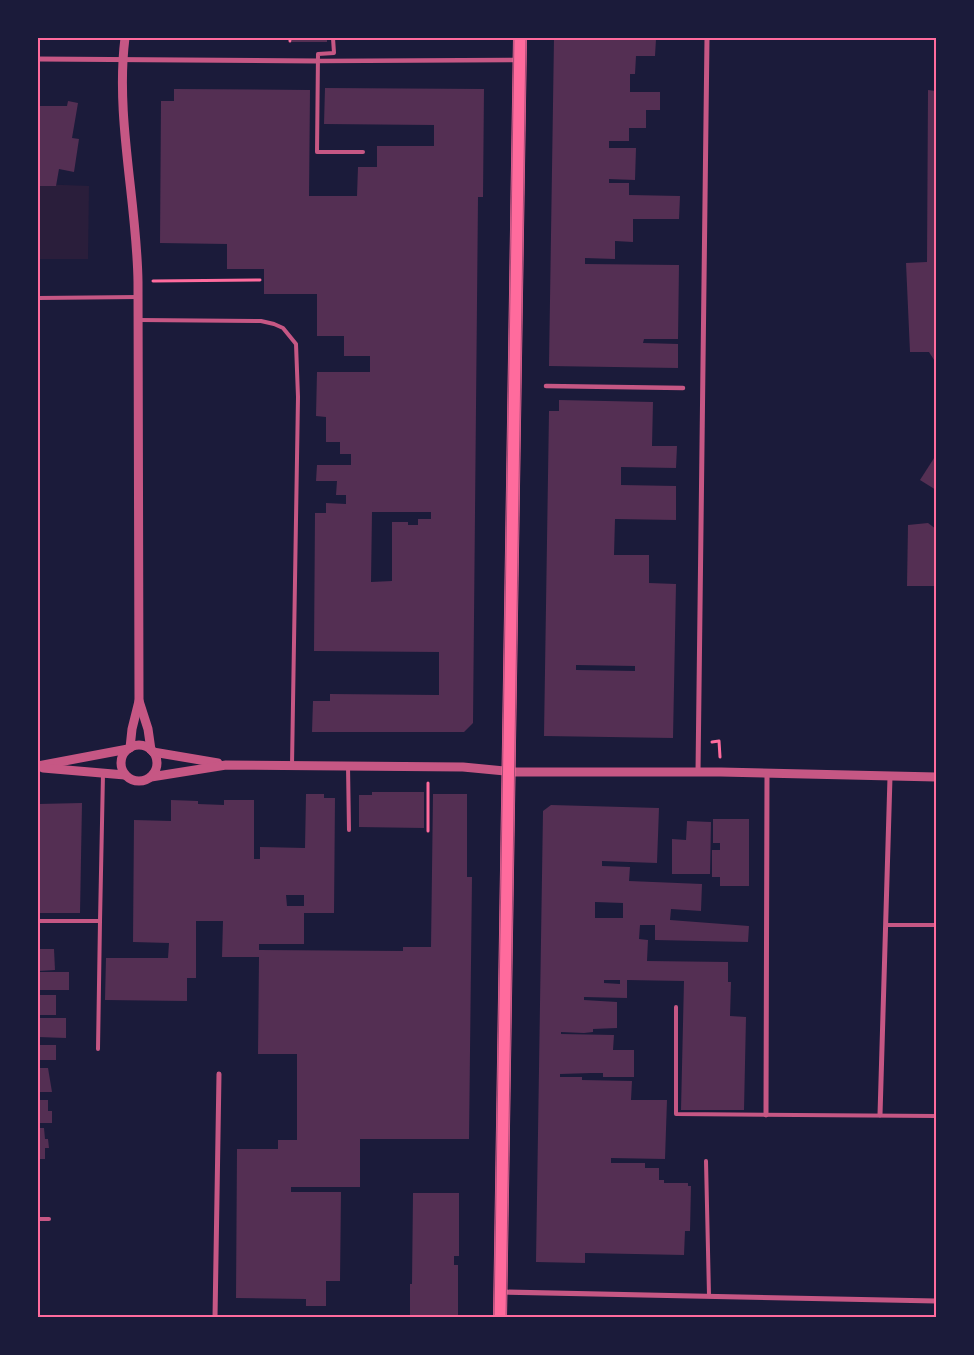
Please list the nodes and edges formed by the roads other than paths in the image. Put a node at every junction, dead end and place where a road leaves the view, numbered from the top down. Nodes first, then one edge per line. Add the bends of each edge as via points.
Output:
1 (125, 38) edge
2 (333, 38) edge
3 (520, 38) edge
4 (706, 38) edge
5 (122, 58) junction
6 (38, 59) edge
7 (520, 60) junction
8 (318, 61) junction
9 (363, 152) dead end
10 (138, 297) junction
11 (38, 298) edge
12 (138, 320) junction
13 (546, 386) dead end
14 (683, 388) dead end
15 (139, 701) junction
16 (129, 748) junction
17 (152, 751) junction
18 (226, 765) junction
19 (292, 765) junction
20 (348, 766) junction
21 (38, 767) edge
22 (509, 771) junction
23 (698, 772) junction
24 (766, 773) junction
25 (103, 774) junction
26 (125, 775) junction
27 (890, 776) junction
28 (151, 777) junction
29 (936, 777) edge
30 (349, 830) dead end
31 (38, 921) edge
32 (100, 921) junction
33 (886, 925) junction
34 (936, 925) edge
35 (676, 1007) dead end
36 (98, 1049) dead end
37 (219, 1074) dead end
38 (766, 1115) junction
39 (880, 1115) junction
40 (936, 1116) edge
41 (706, 1161) dead end
42 (38, 1219) edge
43 (49, 1219) dead end
44 (501, 1292) junction
45 (709, 1296) junction
46 (936, 1301) edge
47 (216, 1318) edge
48 (500, 1318) edge

1 - 5 street
2 - 8 lane via 334,53 318,54
3 - 7 highway
4 - 23 street
5 - 6 street
5 - 8 street
5 - 10 street via 124,116 136,228
7 - 8 street
7 - 22 highway
8 - 9 lane via 317,152
10 - 11 lane
10 - 12 street
12 - 15 street
12 - 19 lane via 261,321 283,328 296,344 298,397
13 - 14 street
15 - 16 street
15 - 17 street
16 - 17 street via 138,745
16 - 21 street
16 - 26 street via 122,758
17 - 18 street
17 - 28 street via 157,762
18 - 19 street
18 - 28 street
19 - 20 street
20 - 22 street
20 - 30 lane
21 - 25 street
22 - 23 street
22 - 44 highway
23 - 24 street
24 - 27 street
24 - 38 street
25 - 26 street
25 - 32 lane
26 - 28 street via 140,782
27 - 29 street
27 - 33 street
31 - 32 lane
32 - 36 lane
33 - 34 lane
33 - 39 street
35 - 38 lane via 676,1114
37 - 47 street
38 - 39 lane
39 - 40 lane
41 - 45 lane
42 - 43 lane
44 - 45 street
44 - 48 highway
45 - 46 street

